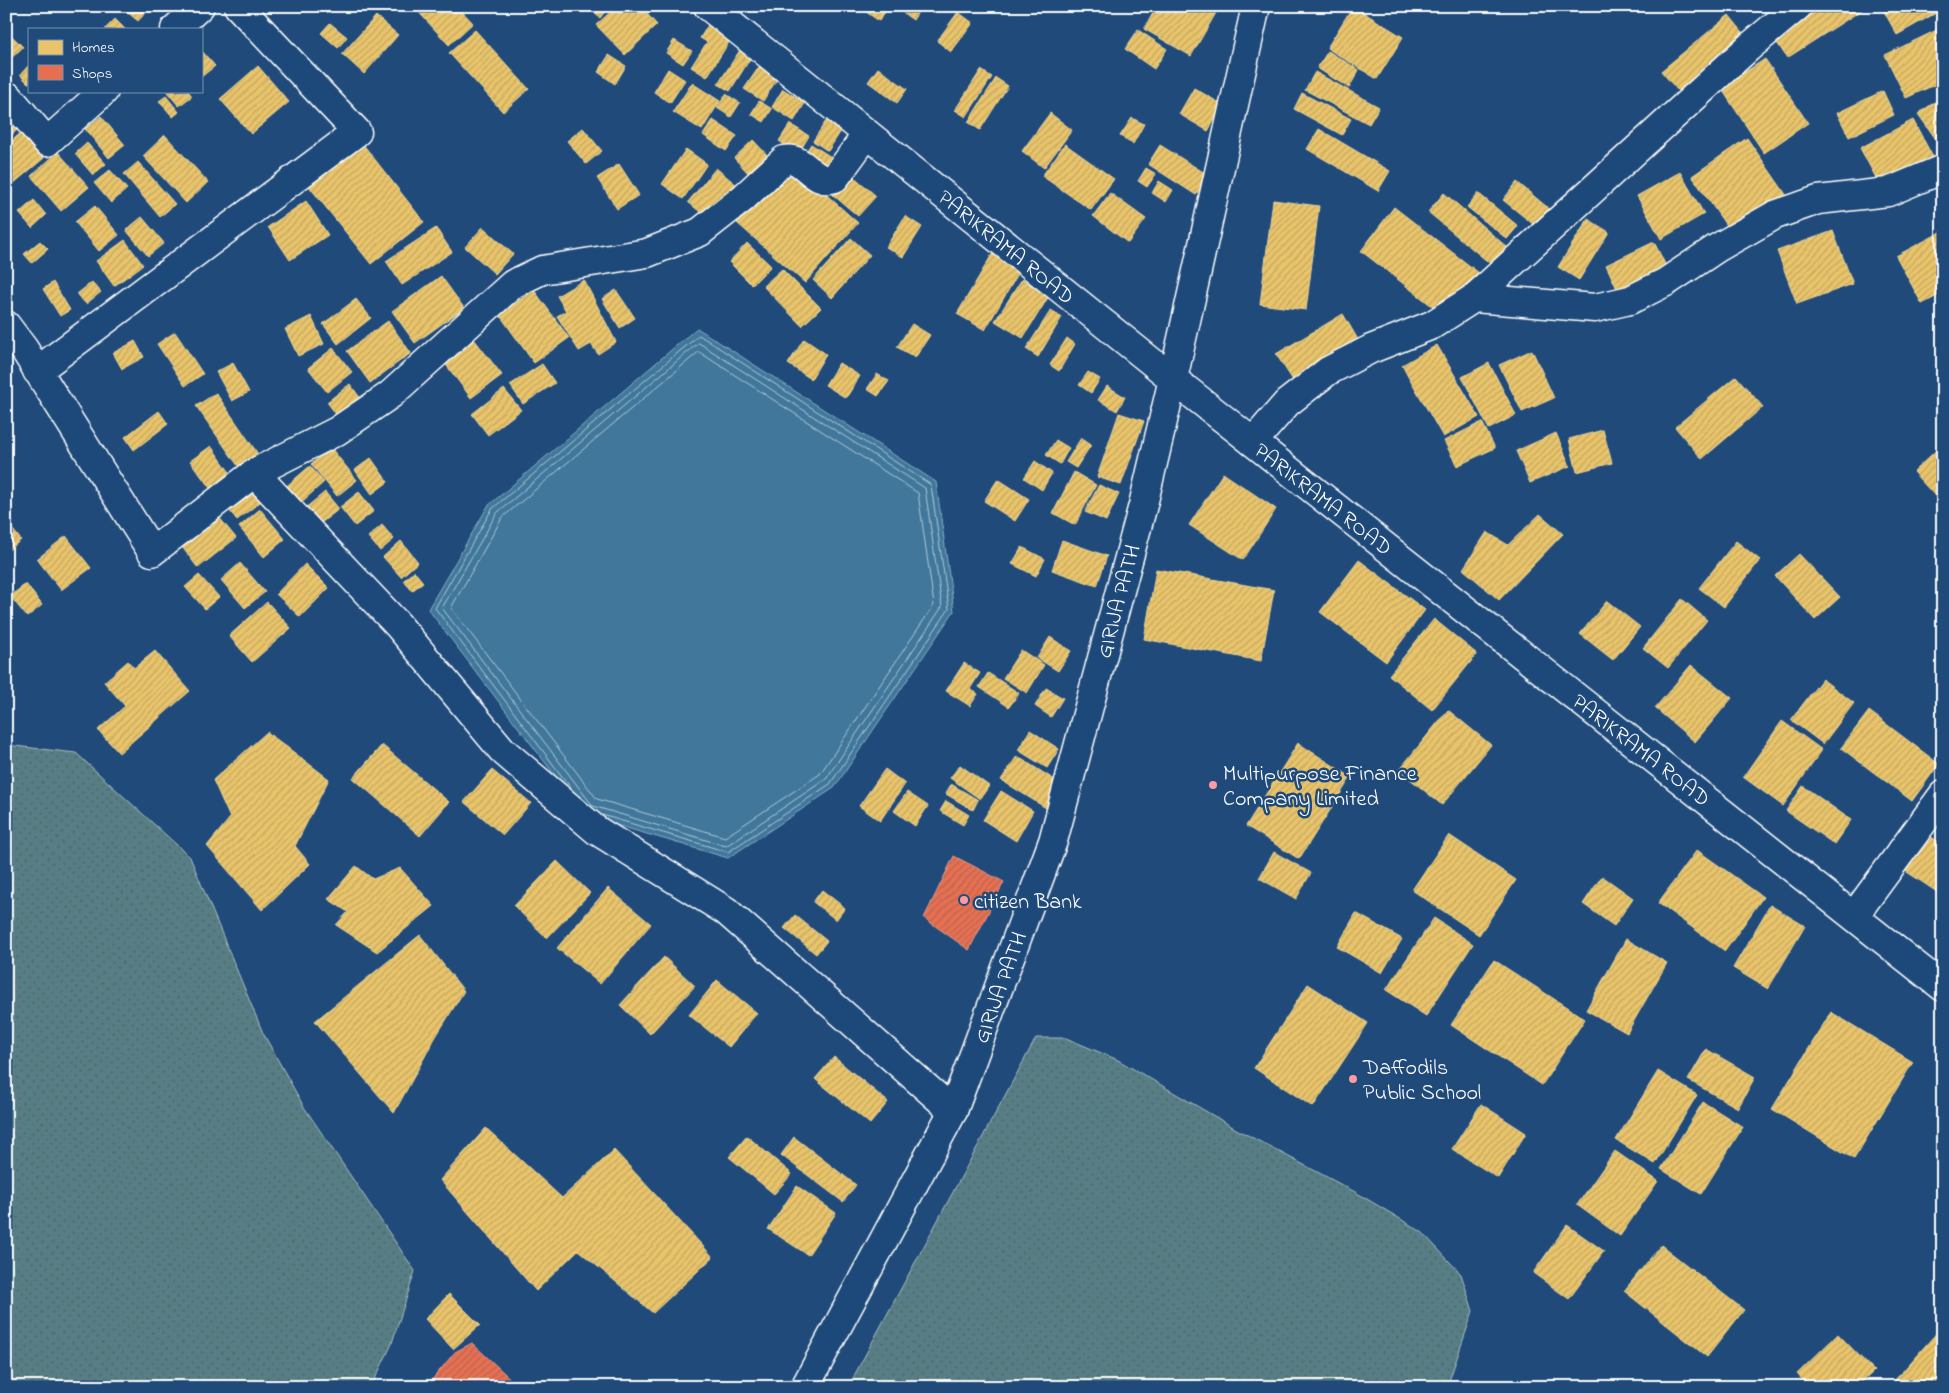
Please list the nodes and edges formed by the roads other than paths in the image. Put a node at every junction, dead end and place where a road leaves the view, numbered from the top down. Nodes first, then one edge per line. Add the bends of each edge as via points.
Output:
1 (200, 6) edge
2 (238, 6) edge
3 (708, 6) edge
4 (1256, 6) edge
5 (1798, 6) edge
6 (175, 28) edge
7 (103, 92) edge
8 (6, 100) edge
9 (867, 134) junction
10 (1943, 169) edge
11 (1474, 298) junction
12 (6, 326) edge
13 (37, 371) junction
14 (1173, 379) junction
15 (1253, 442) junction
16 (254, 473) junction
17 (1943, 795) edge
18 (1854, 916) junction
19 (1943, 986) edge
20 (953, 1111) junction
21 (805, 1387) edge

1 - 6 street
2 - 13 street via 357,132
3 - 9 street, PARIKRAMA ROAD
4 - 14 street, GIRIJA PATH
5 - 11 street
7 - 8 street via 47,142 9,97
9 - 14 street, PARIKRAMA ROAD
9 - 16 street via 835,178 826,181 797,160 784,160 700,232 647,254 542,270 513,284 390,395 337,431
10 - 11 street via 1888,192 1818,200 1775,215 1666,282 1630,300 1595,308
11 - 15 street via 1432,325 1371,349 1328,371 1287,403
12 - 13 street
13 - 16 street via 152,552
14 - 15 street, PARIKRAMA ROAD
14 - 20 street, GIRIJA PATH via 1053,840
15 - 18 street, PARIKRAMA ROAD
16 - 20 street via 398,625 503,752 596,830 726,911
17 - 18 street
18 - 19 street, PARIKRAMA ROAD
20 - 21 street, GIRIJA PATH

